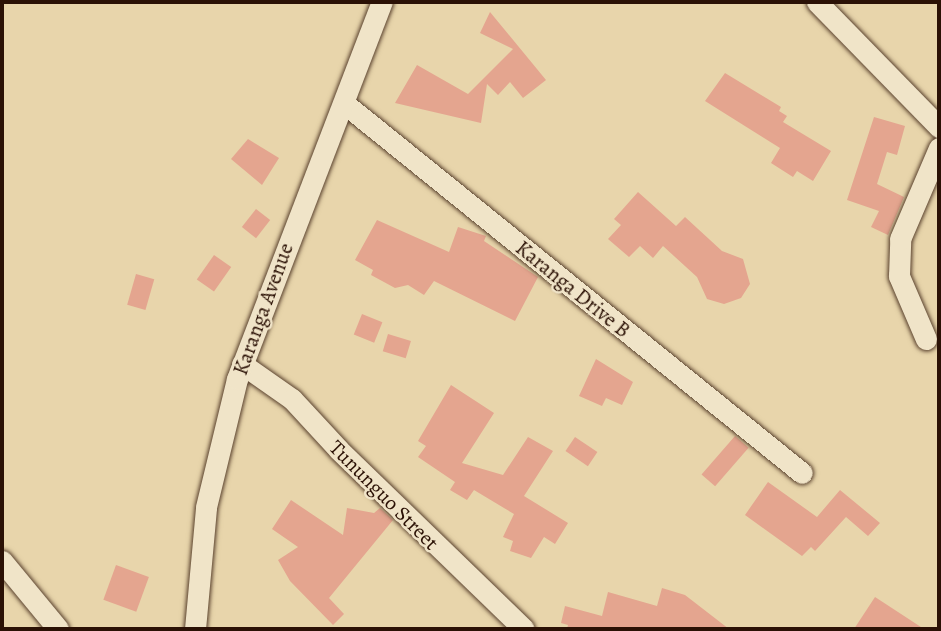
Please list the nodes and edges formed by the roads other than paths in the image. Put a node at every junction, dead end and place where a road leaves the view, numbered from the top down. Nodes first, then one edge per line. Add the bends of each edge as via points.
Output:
1 (382, 2) edge
2 (817, 2) edge
3 (345, 104) junction
4 (939, 127) edge
5 (939, 148) edge
6 (926, 339) dead end
7 (242, 364) junction
8 (802, 473) dead end
9 (2, 561) edge
10 (58, 629) edge
11 (195, 629) edge
12 (524, 629) edge

1 - 3 street, Karanga Avenue via 348,84
2 - 4 street
3 - 7 street, Karanga Avenue
3 - 8 street, Karanga Drive B
5 - 6 street via 900,239 899,276
7 - 11 street, Karanga Avenue via 206,507
7 - 12 street, Tununguo Street via 292,399 348,460
9 - 10 street

